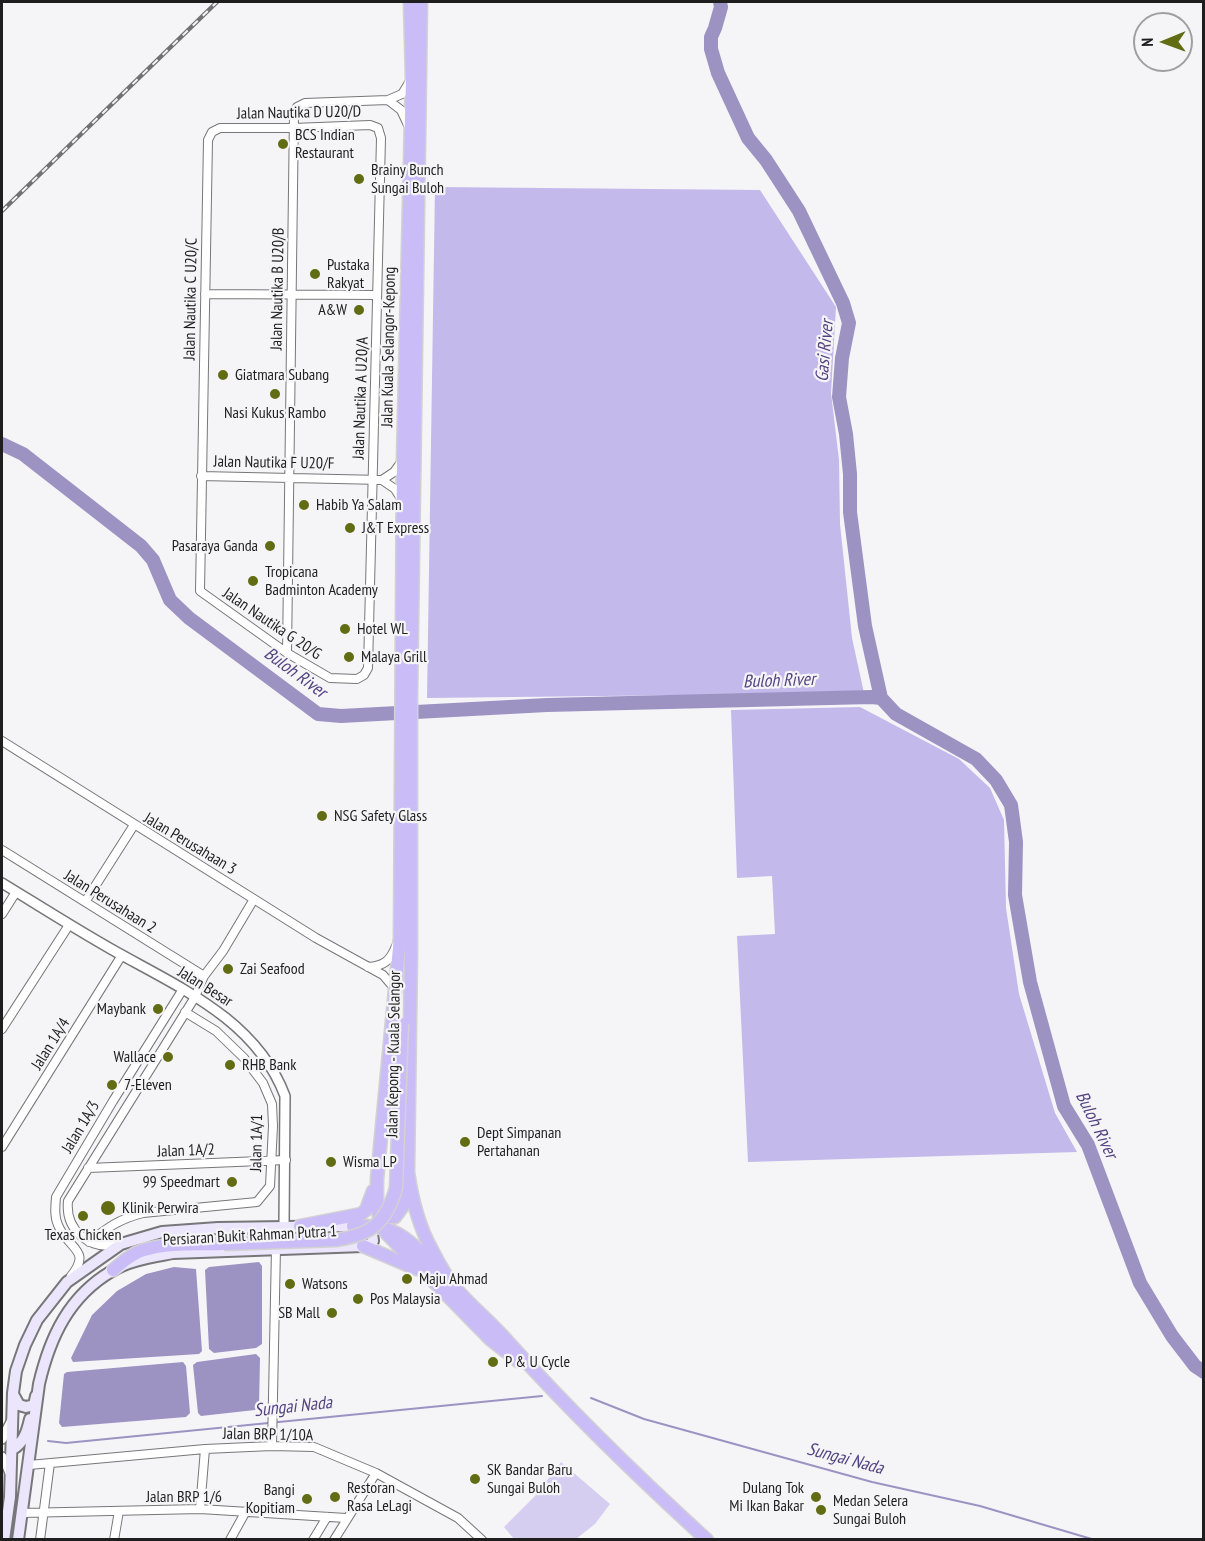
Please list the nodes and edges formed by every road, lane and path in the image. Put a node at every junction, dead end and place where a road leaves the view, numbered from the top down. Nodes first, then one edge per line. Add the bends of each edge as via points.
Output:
1 (410, 2) edge
2 (421, 2) edge
3 (412, 78) junction
4 (388, 100) junction
5 (220, 128) joint
6 (293, 128) junction
7 (378, 128) joint
8 (410, 129) junction
9 (205, 294) junction
10 (292, 294) junction
11 (377, 295) junction
12 (403, 459) junction
13 (201, 476) junction
14 (289, 477) junction
15 (373, 480) junction
16 (382, 480) junction
17 (403, 501) junction
18 (286, 653) junction
19 (368, 668) joint
20 (406, 694) junction
21 (406, 724) junction
22 (2, 741) edge
23 (134, 825) junction
24 (2, 850) edge
25 (2, 883) edge
26 (15, 892) junction
27 (254, 898) junction
28 (85, 902) junction
29 (2, 914) edge
30 (69, 925) junction
31 (400, 937) junction
32 (411, 949) junction
33 (122, 955) junction
34 (366, 968) junction
35 (204, 976) junction
36 (183, 990) junction
37 (395, 990) junction
38 (195, 997) junction
39 (185, 1012) junction
40 (2, 1029) edge
41 (2, 1148) edge
42 (286, 1160) junction
43 (271, 1161) junction
44 (88, 1168) junction
45 (408, 1172) junction
46 (377, 1179) junction
47 (377, 1209) junction
48 (284, 1226) junction
49 (300, 1226) junction
50 (353, 1226) junction
51 (382, 1227) junction
52 (76, 1230) junction
53 (67, 1238) junction
54 (88, 1242) junction
55 (121, 1244) junction
56 (363, 1246) junction
57 (276, 1248) junction
58 (113, 1270) junction
59 (427, 1274) junction
60 (67, 1282) junction
61 (457, 1291) junction
62 (534, 1372) junction
63 (39, 1384) junction
64 (13, 1393) junction
65 (34, 1405) junction
66 (13, 1419) junction
67 (2, 1439) edge
68 (272, 1446) junction
69 (7, 1449) edge
70 (205, 1449) junction
71 (2, 1457) edge
72 (50, 1463) junction
73 (29, 1465) junction
74 (376, 1473) junction
75 (11, 1475) junction
76 (200, 1509) junction
77 (119, 1510) junction
78 (246, 1511) junction
79 (21, 1513) junction
80 (44, 1514) junction
81 (327, 1517) junction
82 (346, 1518) junction
83 (4, 1539) edge
84 (18, 1539) edge
85 (39, 1539) edge
86 (114, 1539) edge
87 (230, 1539) edge
88 (313, 1539) edge
89 (334, 1539) edge
90 (482, 1539) edge
91 (707, 1539) edge

1 - 3 highway, Jalan Kuala Selangor-Kepong
2 - 20 highway, Jalan Kuala Selangor-Kepong
3 - 4 street via 402,94
3 - 8 highway, Jalan Kuala Selangor-Kepong
4 - 6 street, Jalan Nautika B U20/B via 305,103 297,107
4 - 8 street via 401,110
5 - 6 street, Jalan Nautika D U20/D
5 - 9 street, Jalan Nautika C U20/C via 208,140
6 - 7 street, Jalan Nautika D U20/D via 370,124
6 - 10 street, Jalan Nautika B U20/B
7 - 11 street, Jalan Nautika A U20/A via 381,138
8 - 12 highway, Jalan Kuala Selangor-Kepong
9 - 10 street
9 - 13 street, Jalan Nautika C U20/C
10 - 11 street
10 - 14 street, Jalan Nautika B U20/B
11 - 15 street, Jalan Nautika A U20/A
12 - 16 street
12 - 17 highway, Jalan Kuala Selangor-Kepong
13 - 14 street, Jalan Nautika F U20/F
13 - 18 street, Jalan Nautika G 20/G via 200,591
14 - 15 street, Jalan Nautika F U20/F
14 - 18 street, Jalan Nautika B U20/B
15 - 16 street, Jalan Nautika F U20/F
15 - 19 street, Jalan Nautika A U20/A
16 - 17 street
17 - 20 highway, Jalan Kuala Selangor-Kepong
18 - 19 street, Jalan Nautika G 20/G via 330,678 357,679
20 - 21 highway, Jalan Kepong - Kuala Selangor
21 - 31 highway, Jalan Kepong - Kuala Selangor
21 - 32 highway, Jalan Kepong - Kuala Selangor
22 - 23 street, Jalan Perusahaan 3
23 - 27 street, Jalan Perusahaan 3
23 - 28 street
24 - 28 street, Jalan Perusahaan 2
25 - 26 street, Jalan Besar
26 - 29 street
26 - 30 street, Jalan Besar
27 - 34 street, Jalan Perusahaan 3
27 - 35 street, Jalan 1A/3
28 - 35 street, Jalan Perusahaan 2
30 - 33 street, Jalan Besar
30 - 40 street
31 - 34 street via 391,958
31 - 37 highway, Jalan Kepong - Kuala Selangor
32 - 45 highway, Jalan Kepong - Kuala Selangor
32 - 58 highway, bridge via 402,1024 396,1188 383,1218 353,1238 163,1246 127,1258
33 - 36 street, Jalan Besar
33 - 41 street, Jalan 1A/4
34 - 37 street, Jalan Perusahaan 3 via 383,975
35 - 38 street, Jalan 1A/3
36 - 38 street, Jalan Besar
36 - 53 street, Jalan 1A/3 via 56,1197 54,1210
37 - 46 highway
38 - 39 street, Jalan 1A/3
38 - 42 street, Jalan Besar via 224,1015 262,1054 279,1080 285,1096
39 - 43 street, Jalan 1A/1 via 216,1031 263,1083 272,1104
39 - 44 street, Jalan 1A/3
42 - 43 street, Jalan 1A/2
42 - 48 street, Jalan Besar
43 - 44 street, Jalan 1A/2
43 - 54 street, Jalan 1A/1 via 270,1186 257,1202 143,1213 115,1222
44 - 52 street, Jalan 1A/3 via 68,1201 67,1211
45 - 47 highway via 400,1214 384,1217
45 - 61 highway, Jalan Kepong - Kuala Selangor via 425,1237
46 - 47 highway
46 - 49 highway via 369,1204 361,1214
47 - 51 highway, Jalan Kepong - Kuala Selangor
48 - 49 main road, Persiaran Bukit Rahman Putra 1
48 - 55 main road, Persiaran Bukit Rahman Putra 1 via 162,1232
49 - 50 main road, Persiaran Bukit Rahman Putra 1
50 - 51 highway
50 - 56 main road via 372,1233 373,1241
51 - 59 highway, Jalan Kepong - Kuala Selangor
51 - 61 highway via 395,1230
52 - 53 street
52 - 54 street, Jalan 1A/3
53 - 60 street, Jalan 1A/3 via 81,1259
54 - 55 street via 99,1246
55 - 60 main road, Persiaran Bukit Rahman Putra 1
56 - 57 main road, Persiaran Bukit Rahman Putra 1
56 - 59 highway
57 - 58 main road, Persiaran Bukit Rahman Putra 1 via 173,1253
57 - 68 street
58 - 63 main road, Persiaran Bukit Rahman Putra 1 via 77,1299 58,1326
59 - 62 highway, Jalan Kepong - Kuala Selangor via 490,1339
60 - 64 main road, Persiaran Bukit Rahman Putra 1 via 37,1320 16,1371
61 - 62 highway, Jalan Kepong - Kuala Selangor
62 - 91 highway, Jalan Kepong - Kuala Selangor
63 - 65 main road
63 - 73 main road, Persiaran Bukit Rahman Putra 1
64 - 65 main road via 19,1405
64 - 66 main road, Persiaran Bukit Rahman Putra 1
65 - 69 main road via 20,1444
66 - 67 street
66 - 69 main road, Persiaran Bukit Rahman Putra 1
68 - 70 street, Jalan BRP 1/10A
68 - 74 street, Jalan BRP 1/10A via 314,1447
69 - 75 main road, Persiaran Bukit Rahman Putra 1
70 - 72 street, Jalan BRP 1/10A
70 - 76 street
71 - 75 street
72 - 73 street, Jalan BRP 1/10A
72 - 80 street
73 - 79 main road, Persiaran Bukit Rahman Putra 1
74 - 82 street
74 - 90 street, Jalan BRP 1/10A via 458,1518
75 - 83 main road, Persiaran Bukit Rahman Putra 1
76 - 77 street, Jalan BRP 1/6
76 - 78 street, Jalan BRP 1/6
77 - 80 street, Jalan BRP 1/6
77 - 86 street
78 - 81 street, Jalan BRP 1/6
78 - 87 street
79 - 80 street, Jalan BRP 1/6
79 - 84 main road, Persiaran Bukit Rahman Putra 1
80 - 85 street
81 - 82 street, Jalan BRP 1/6
81 - 88 street
82 - 89 street

